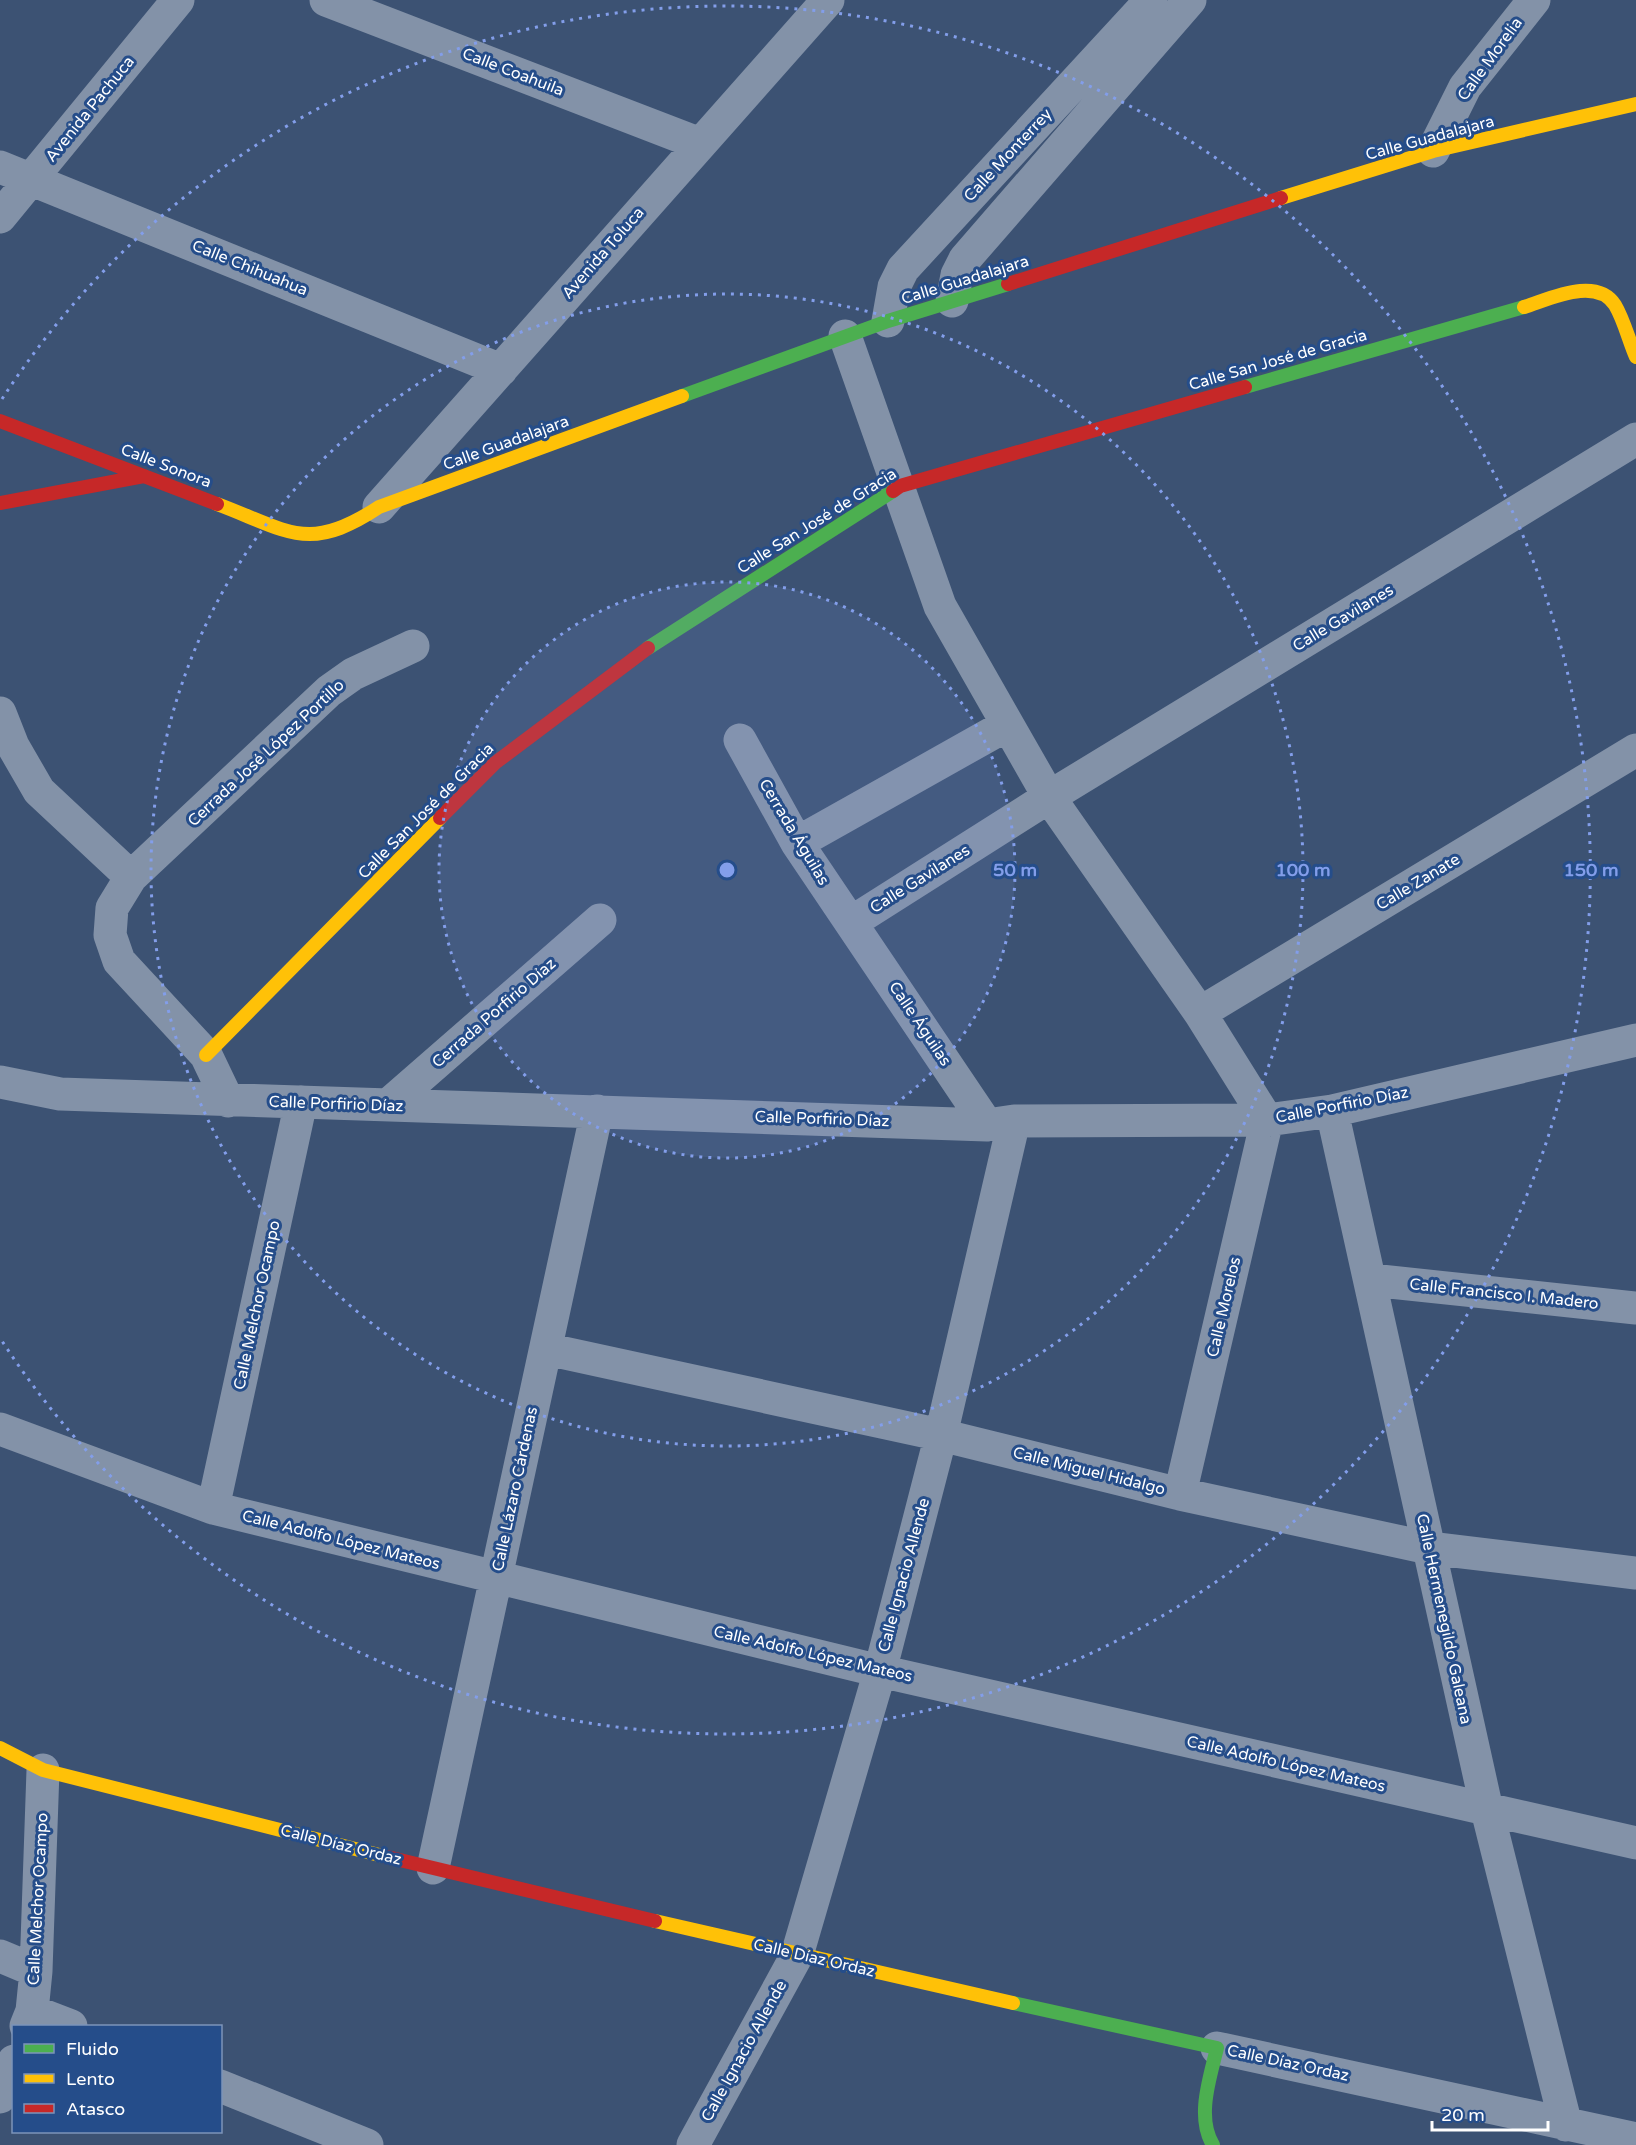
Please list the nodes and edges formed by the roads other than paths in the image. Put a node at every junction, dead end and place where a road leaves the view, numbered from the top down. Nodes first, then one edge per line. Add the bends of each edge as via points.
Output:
1 (178, 0) edge
2 (326, 0) edge
3 (828, 0) edge
4 (1151, 0) edge
5 (1190, 0) edge
6 (1534, 0) edge
7 (1636, 104) edge
8 (700, 144) junction
9 (1433, 151) junction
10 (0, 167) edge
11 (33, 180) junction
12 (0, 217) edge
13 (952, 301) junction
14 (888, 321) junction
15 (845, 336) junction
16 (1636, 357) edge
17 (501, 370) junction
18 (0, 421) edge
19 (1636, 439) edge
20 (144, 476) junction
21 (900, 486) junction
22 (0, 503) edge
23 (379, 507) junction
24 (321, 536) joint
25 (413, 646) dead end
26 (0, 713) edge
27 (1007, 725) junction
28 (740, 740) dead end
29 (1636, 750) edge
30 (1049, 797) junction
31 (797, 843) junction
32 (131, 877) junction
33 (600, 920) dead end
34 (852, 922) junction
35 (1200, 1013) junction
36 (1636, 1040) edge
37 (206, 1055) junction
38 (0, 1082) edge
39 (228, 1101) junction
40 (301, 1102) junction
41 (388, 1105) junction
42 (597, 1111) junction
43 (1332, 1111) junction
44 (1267, 1120) junction
45 (1001, 1123) junction
46 (1371, 1280) junction
47 (1636, 1308) edge
48 (546, 1349) junction
49 (0, 1429) edge
50 (941, 1435) junction
51 (1180, 1494) junction
52 (213, 1508) junction
53 (1429, 1548) junction
54 (1636, 1573) edge
55 (496, 1578) junction
56 (880, 1671) junction
57 (0, 1748) edge
58 (43, 1770) junction
59 (1486, 1810) junction
60 (1636, 1843) edge
61 (433, 1868) junction
62 (797, 1954) junction
63 (0, 1956) edge
64 (36, 1971) junction
65 (29, 2019) edge
66 (65, 2025) edge
67 (1217, 2048) junction
68 (12, 2066) edge
69 (222, 2087) edge
70 (0, 2097) edge
71 (1566, 2125) junction
72 (1636, 2139) edge
73 (367, 2145) edge
74 (693, 2145) edge
75 (1213, 2145) edge

1 - 11 street, Avenida Pachuca
2 - 8 street, Calle Coahuila
3 - 8 street, Avenida Toluca
4 - 14 street, Calle Monterrey via 903,269 894,287
5 - 13 street, Calle Monterrey via 966,259 957,275
6 - 9 street, Calle Morelia via 1465,87
7 - 9 street, Calle Guadalajara
8 - 17 street, Avenida Toluca
9 - 13 street, Calle Guadalajara
10 - 11 street, Calle Chihuahua
11 - 12 street, Avenida Pachuca
11 - 17 street, Calle Chihuahua
13 - 14 street, Calle Guadalajara
14 - 15 street, Calle Guadalajara
15 - 21 street
15 - 23 street, Calle Guadalajara
16 - 21 street, Calle San José de Gracia via 1614,304 1598,291 1579,291
17 - 23 street, Avenida Toluca
18 - 20 street, Calle Sonora
19 - 30 street, Calle Gavilanes
20 - 22 street
20 - 24 street, Calle Sonora via 300,535
21 - 27 street via 940,606
21 - 37 street, Calle San José de Gracia via 668,634 495,763
23 - 24 street, Calle Guadalajara via 345,530
25 - 32 street, Cerrada José López Portillo via 353,674 329,691
26 - 32 street via 13,746 39,791
27 - 30 street
27 - 31 street
28 - 31 street, Cerrada Águilas
29 - 35 street, Calle Zanate
30 - 34 street, Calle Gavilanes
30 - 35 street
31 - 34 street, Cerrada Águilas
32 - 37 street, Cerrada José López Portillo via 112,908 110,935 119,961
33 - 41 street, Cerrada Porfirio Díaz
34 - 45 street, Calle Águilas
35 - 44 street
36 - 43 street, Calle Porfirio Díaz
37 - 39 street, Cerrada José López Portillo
38 - 39 street, Calle Porfirio Díaz via 60,1094
39 - 40 street, Calle Porfirio Díaz
40 - 41 street, Calle Porfirio Díaz
40 - 52 street, Calle Melchor Ocampo
41 - 42 street, Calle Porfirio Díaz
42 - 45 street, Calle Porfirio Díaz
42 - 48 street, Calle Lázaro Cárdenas
43 - 44 street, Calle Porfirio Díaz
43 - 46 street, Calle Hermenegildo Galeana
44 - 45 street, Calle Porfirio Díaz
44 - 51 street, Calle Morelos
45 - 50 street, Calle Ignacio Allende
46 - 47 street, Calle Francisco I. Madero
46 - 53 street, Calle Hermenegildo Galeana
48 - 50 street, Calle Miguel Hidalgo
48 - 55 street, Calle Lázaro Cárdenas
49 - 52 street, Calle Adolfo López Mateos
50 - 51 street, Calle Miguel Hidalgo
50 - 56 street, Calle Ignacio Allende
51 - 53 street, Calle Miguel Hidalgo
52 - 55 street, Calle Adolfo López Mateos
53 - 54 street, Calle Miguel Hidalgo
53 - 59 street, Calle Hermenegildo Galeana
55 - 56 street, Calle Adolfo López Mateos
55 - 61 street, Calle Lázaro Cárdenas
56 - 59 street, Calle Adolfo López Mateos
56 - 62 street, Calle Ignacio Allende
57 - 58 street, Calle Díaz Ordaz
58 - 61 street, Calle Díaz Ordaz
58 - 64 street, Calle Melchor Ocampo
59 - 60 street, Calle Adolfo López Mateos
59 - 71 street, Calle Hermenegildo Galeana
61 - 62 street, Calle Díaz Ordaz
62 - 67 street, Calle Díaz Ordaz
62 - 74 street, Calle Ignacio Allende
63 - 64 street
64 - 65 street, Calle Melchor Ocampo
65 - 66 street
67 - 71 street, Calle Díaz Ordaz
67 - 75 street via 1204,2112 1208,2140
68 - 70 street
69 - 73 street
71 - 72 street, Calle Díaz Ordaz

